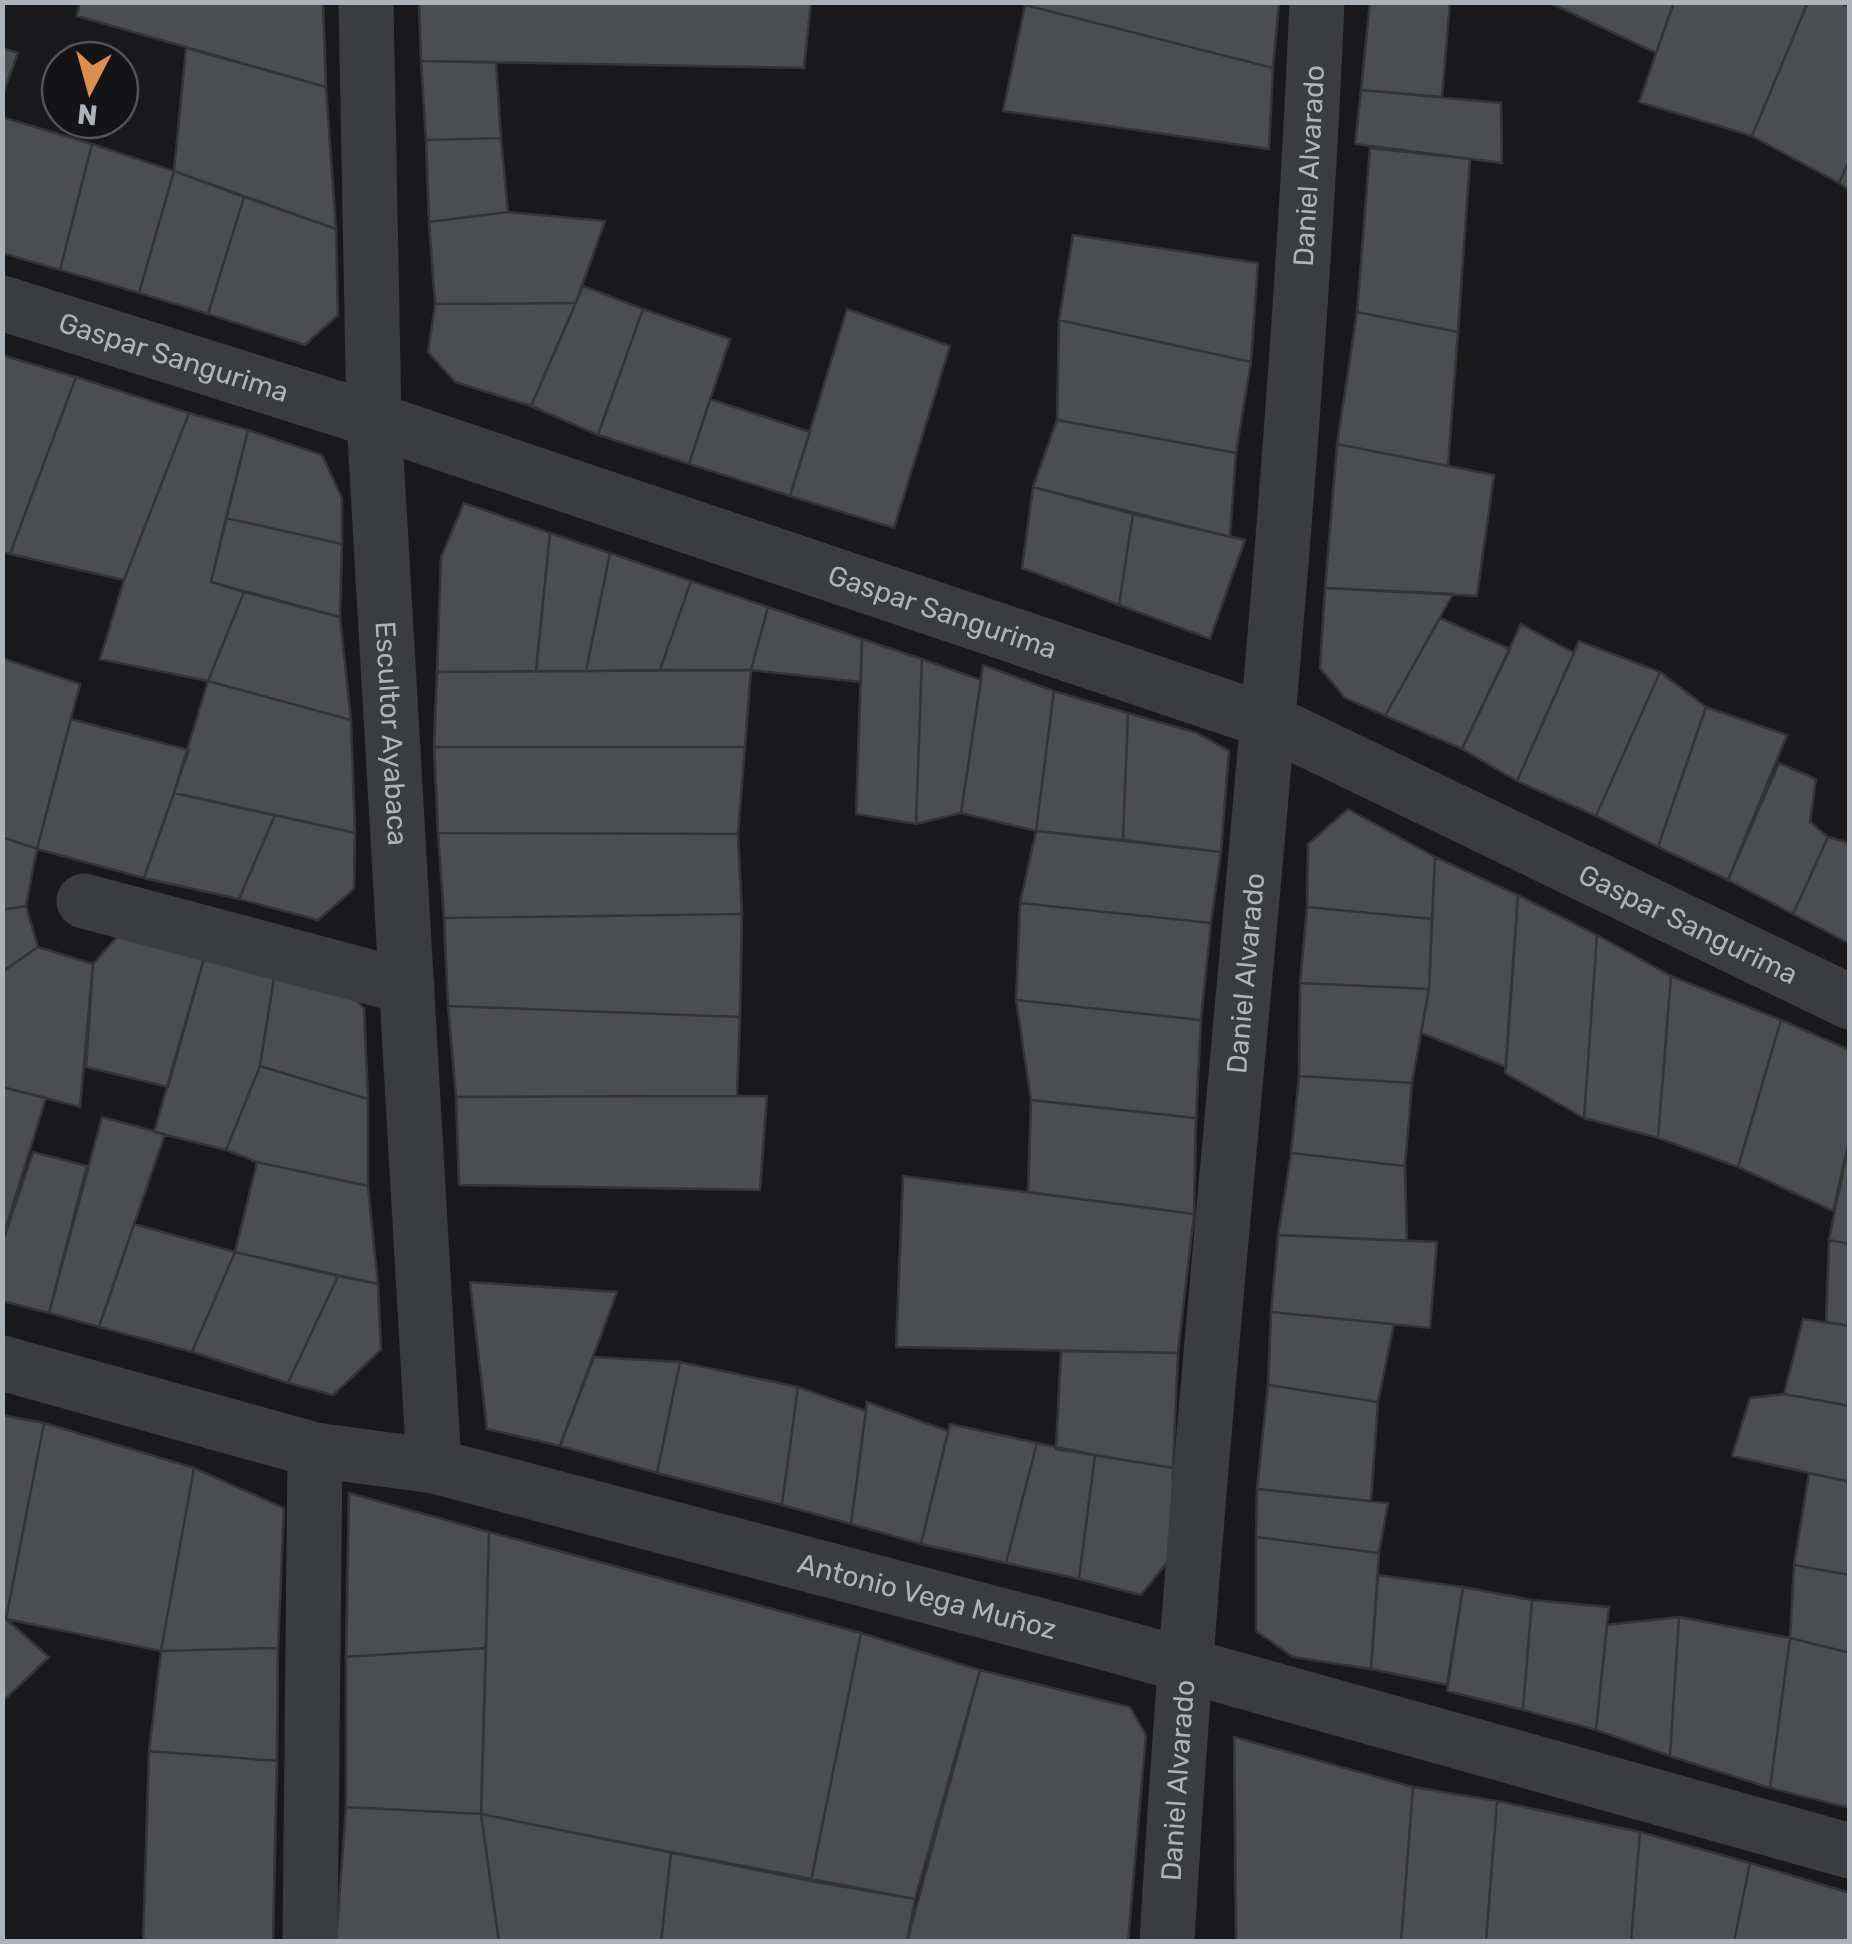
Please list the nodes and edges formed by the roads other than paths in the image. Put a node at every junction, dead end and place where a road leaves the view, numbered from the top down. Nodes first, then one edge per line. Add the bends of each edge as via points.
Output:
1 (366, 2) edge
2 (1317, 2) edge
3 (2, 303) edge
4 (374, 420) junction
5 (1270, 722) junction
6 (84, 900) dead end
7 (407, 986) junction
8 (1850, 1002) edge
9 (2, 1363) edge
10 (315, 1450) junction
11 (434, 1466) junction
12 (1184, 1664) junction
13 (1850, 1850) edge
14 (310, 1942) edge
15 (1167, 1942) edge

1 - 4 street, Escultor Ayabaca
2 - 5 street, Daniel Alvarado via 1304,290
3 - 4 street, Gaspar Sangurima
4 - 5 street, Gaspar Sangurima
4 - 7 street, Escultor Ayabaca
5 - 8 street, Gaspar Sangurima
5 - 12 street, Daniel Alvarado
6 - 7 street
7 - 11 street, Escultor Ayabaca
9 - 10 street, Antonio Vega Muñoz
10 - 11 street, Antonio Vega Muñoz
10 - 14 street
11 - 12 street, Antonio Vega Muñoz
12 - 13 street, Antonio Vega Muñoz
12 - 15 street, Daniel Alvarado

